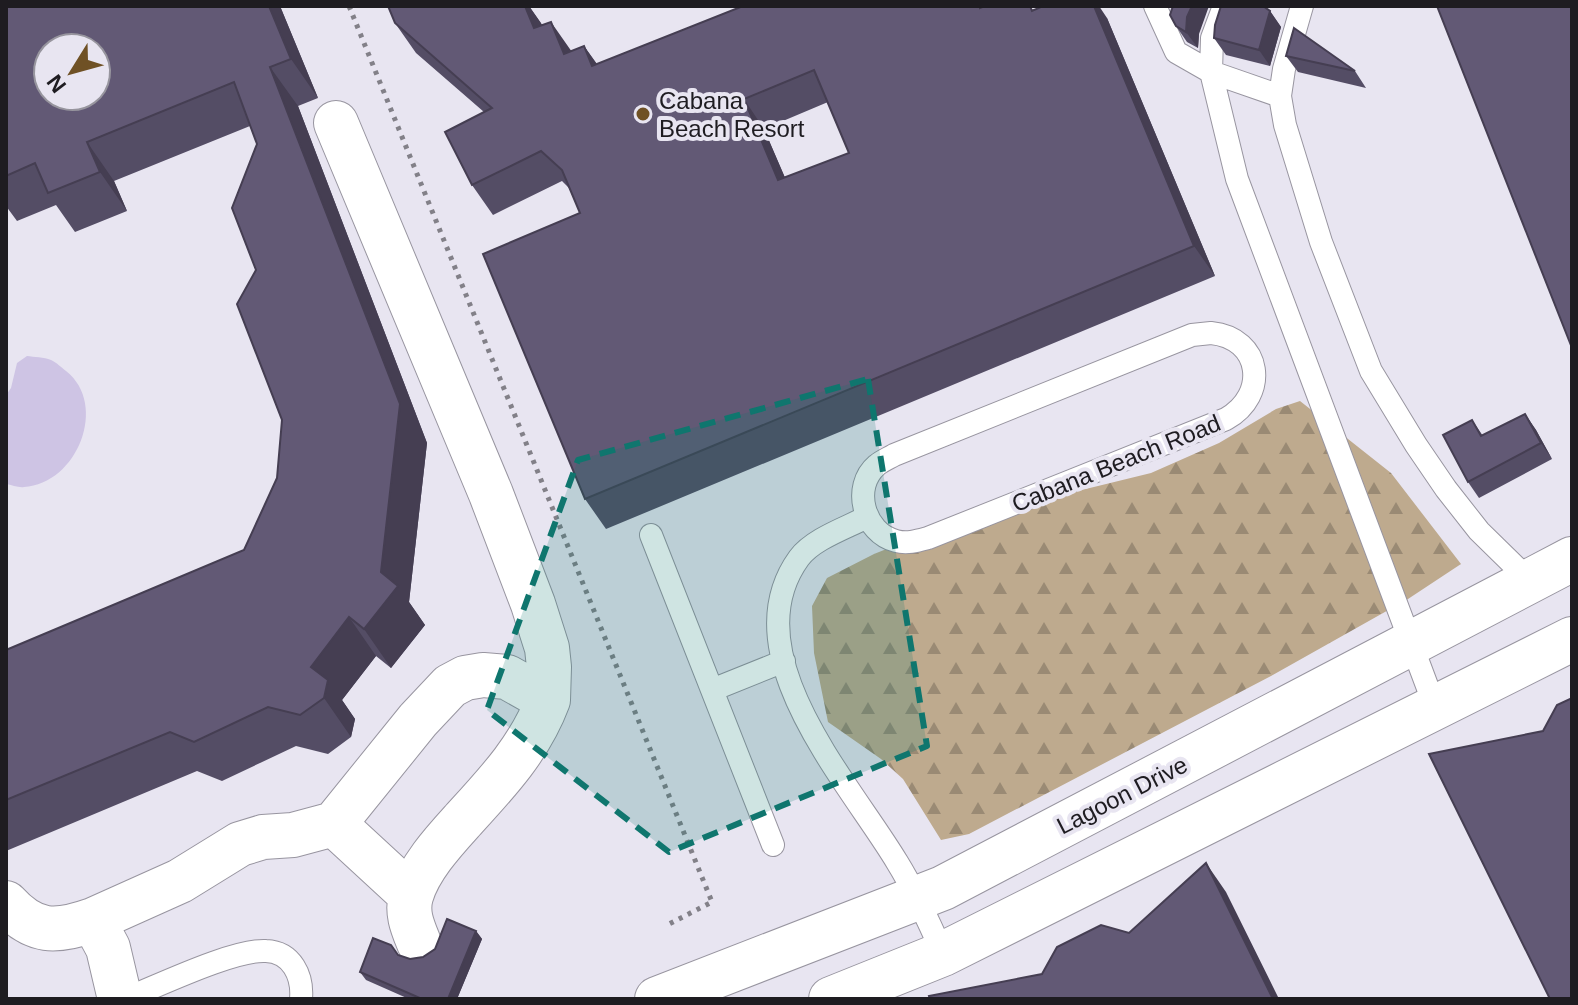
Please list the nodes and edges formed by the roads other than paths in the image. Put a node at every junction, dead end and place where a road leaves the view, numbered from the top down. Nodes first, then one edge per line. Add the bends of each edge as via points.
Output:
1 (1155, 6) edge
2 (1224, 6) edge
3 (1302, 6) edge
4 (1211, 72) junction
5 (1280, 96) junction
6 (336, 123) dead end
7 (867, 517) junction
8 (651, 535) dead end
9 (1572, 559) edge
10 (1529, 580) junction
11 (1572, 639) edge
12 (1413, 644) junction
13 (784, 661) junction
14 (712, 690) junction
15 (548, 700) junction
16 (1435, 707) junction
17 (334, 824) junction
18 (773, 845) dead end
19 (411, 895) junction
20 (918, 898) junction
21 (6, 903) edge
22 (93, 920) junction
23 (419, 943) dead end
24 (943, 954) junction
25 (122, 999) edge
26 (301, 999) edge
27 (657, 999) edge
28 (831, 999) edge

1 - 4 lane via 1176,52
2 - 4 lane via 1212,38
3 - 5 lane
4 - 5 lane
4 - 12 lane via 1237,179
5 - 10 lane via 1294,161 1371,371 1446,489
6 - 15 street via 533,604 547,648
7 - 7 lane, Cabana Beach Road via 863,504 868,476 894,455 1192,335 1223,334 1237,342 1253,367 1252,393 1226,419 928,538 897,542
7 - 13 lane via 801,554 786,580 778,608
8 - 14 lane
9 - 10 street, Lagoon Drive
10 - 12 street, Lagoon Drive
11 - 16 street
12 - 16 lane
12 - 20 street, Lagoon Drive
13 - 14 lane
13 - 20 lane via 811,730
14 - 18 lane
15 - 17 street via 507,677 483,675 450,686
15 - 19 street via 526,747 444,841
16 - 24 street
17 - 19 street
17 - 22 street via 240,844 180,881
19 - 23 street via 411,924
20 - 24 lane
20 - 27 street, Lagoon Drive
21 - 22 street via 34,926 51,930
22 - 25 street via 108,948
24 - 28 street
25 - 26 lane via 228,959 266,951 282,954 295,967

